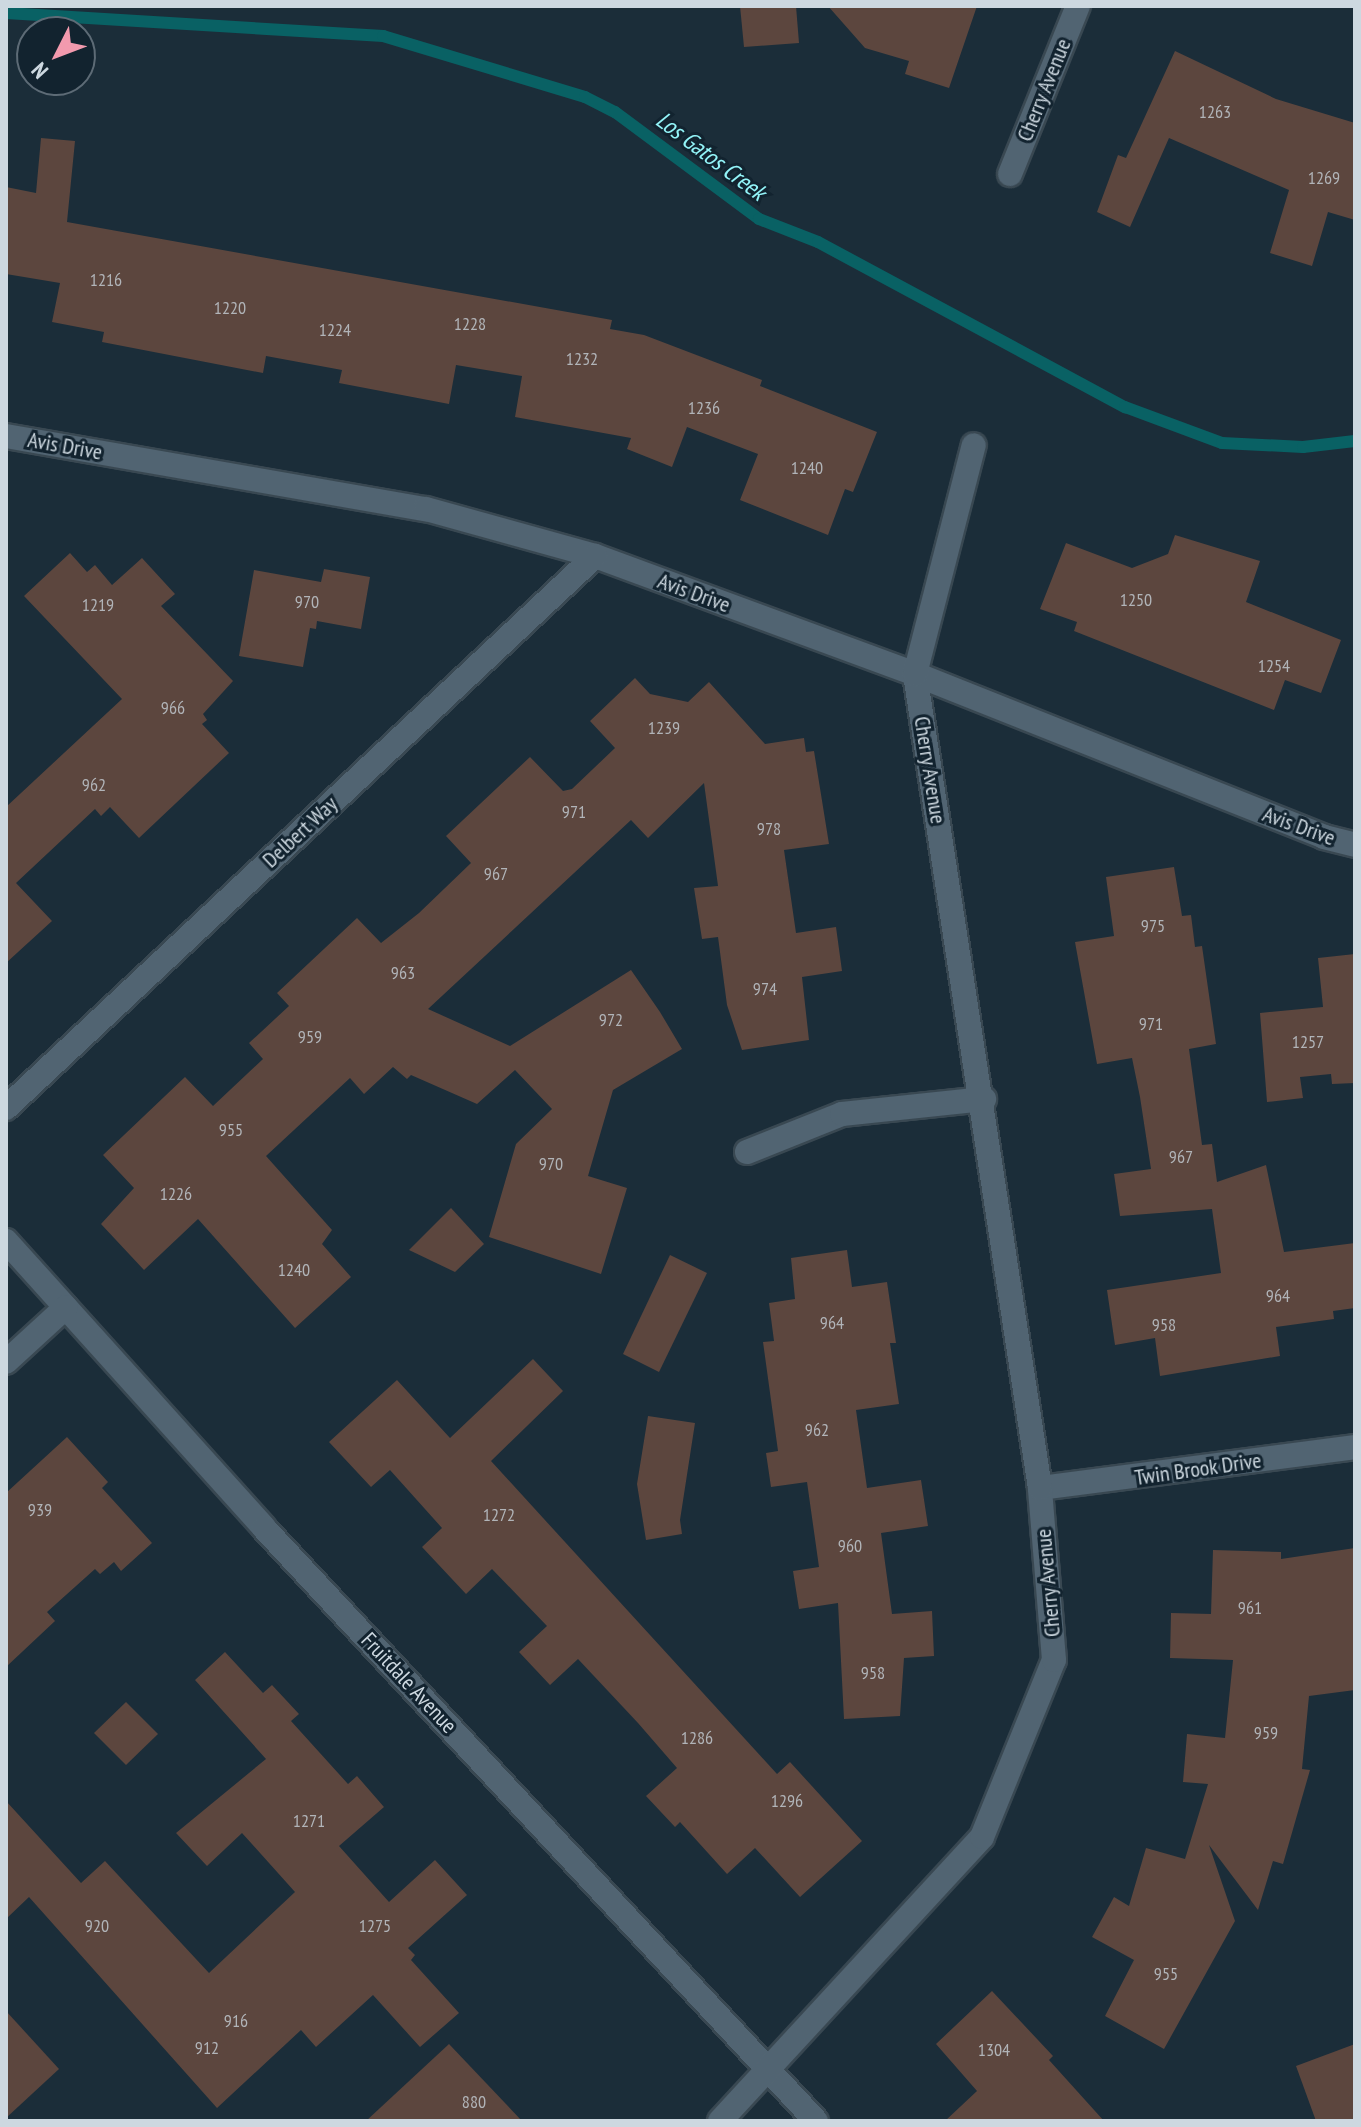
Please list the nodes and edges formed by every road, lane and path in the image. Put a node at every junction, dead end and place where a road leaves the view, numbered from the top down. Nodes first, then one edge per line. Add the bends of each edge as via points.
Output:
1 (1078, 6) edge
2 (1010, 174) dead end
3 (6, 436) edge
4 (974, 445) dead end
5 (595, 556) junction
6 (915, 674) junction
7 (1355, 845) edge
8 (984, 1099) junction
9 (6, 1108) edge
10 (747, 1152) dead end
11 (6, 1241) edge
12 (66, 1307) junction
13 (6, 1362) edge
14 (1355, 1447) edge
15 (1040, 1488) junction
16 (770, 2070) junction
17 (720, 2121) edge
18 (816, 2121) edge

1 - 2 street, Cherry Avenue
3 - 5 street, Avis Drive via 426,509
4 - 6 street, Cherry Avenue
5 - 6 street, Avis Drive
5 - 9 street, Delbert Way
6 - 7 street, Avis Drive
6 - 8 street, Cherry Avenue
8 - 10 street via 842,1114
8 - 15 street, Cherry Avenue
11 - 12 street, Fruitdale Avenue
12 - 13 street
12 - 16 street, Fruitdale Avenue via 264,1528
14 - 15 street, Twin Brook Drive
15 - 16 street, Cherry Avenue via 1054,1660 982,1837
16 - 17 street, Cherry Avenue
16 - 18 street, Fruitdale Avenue

